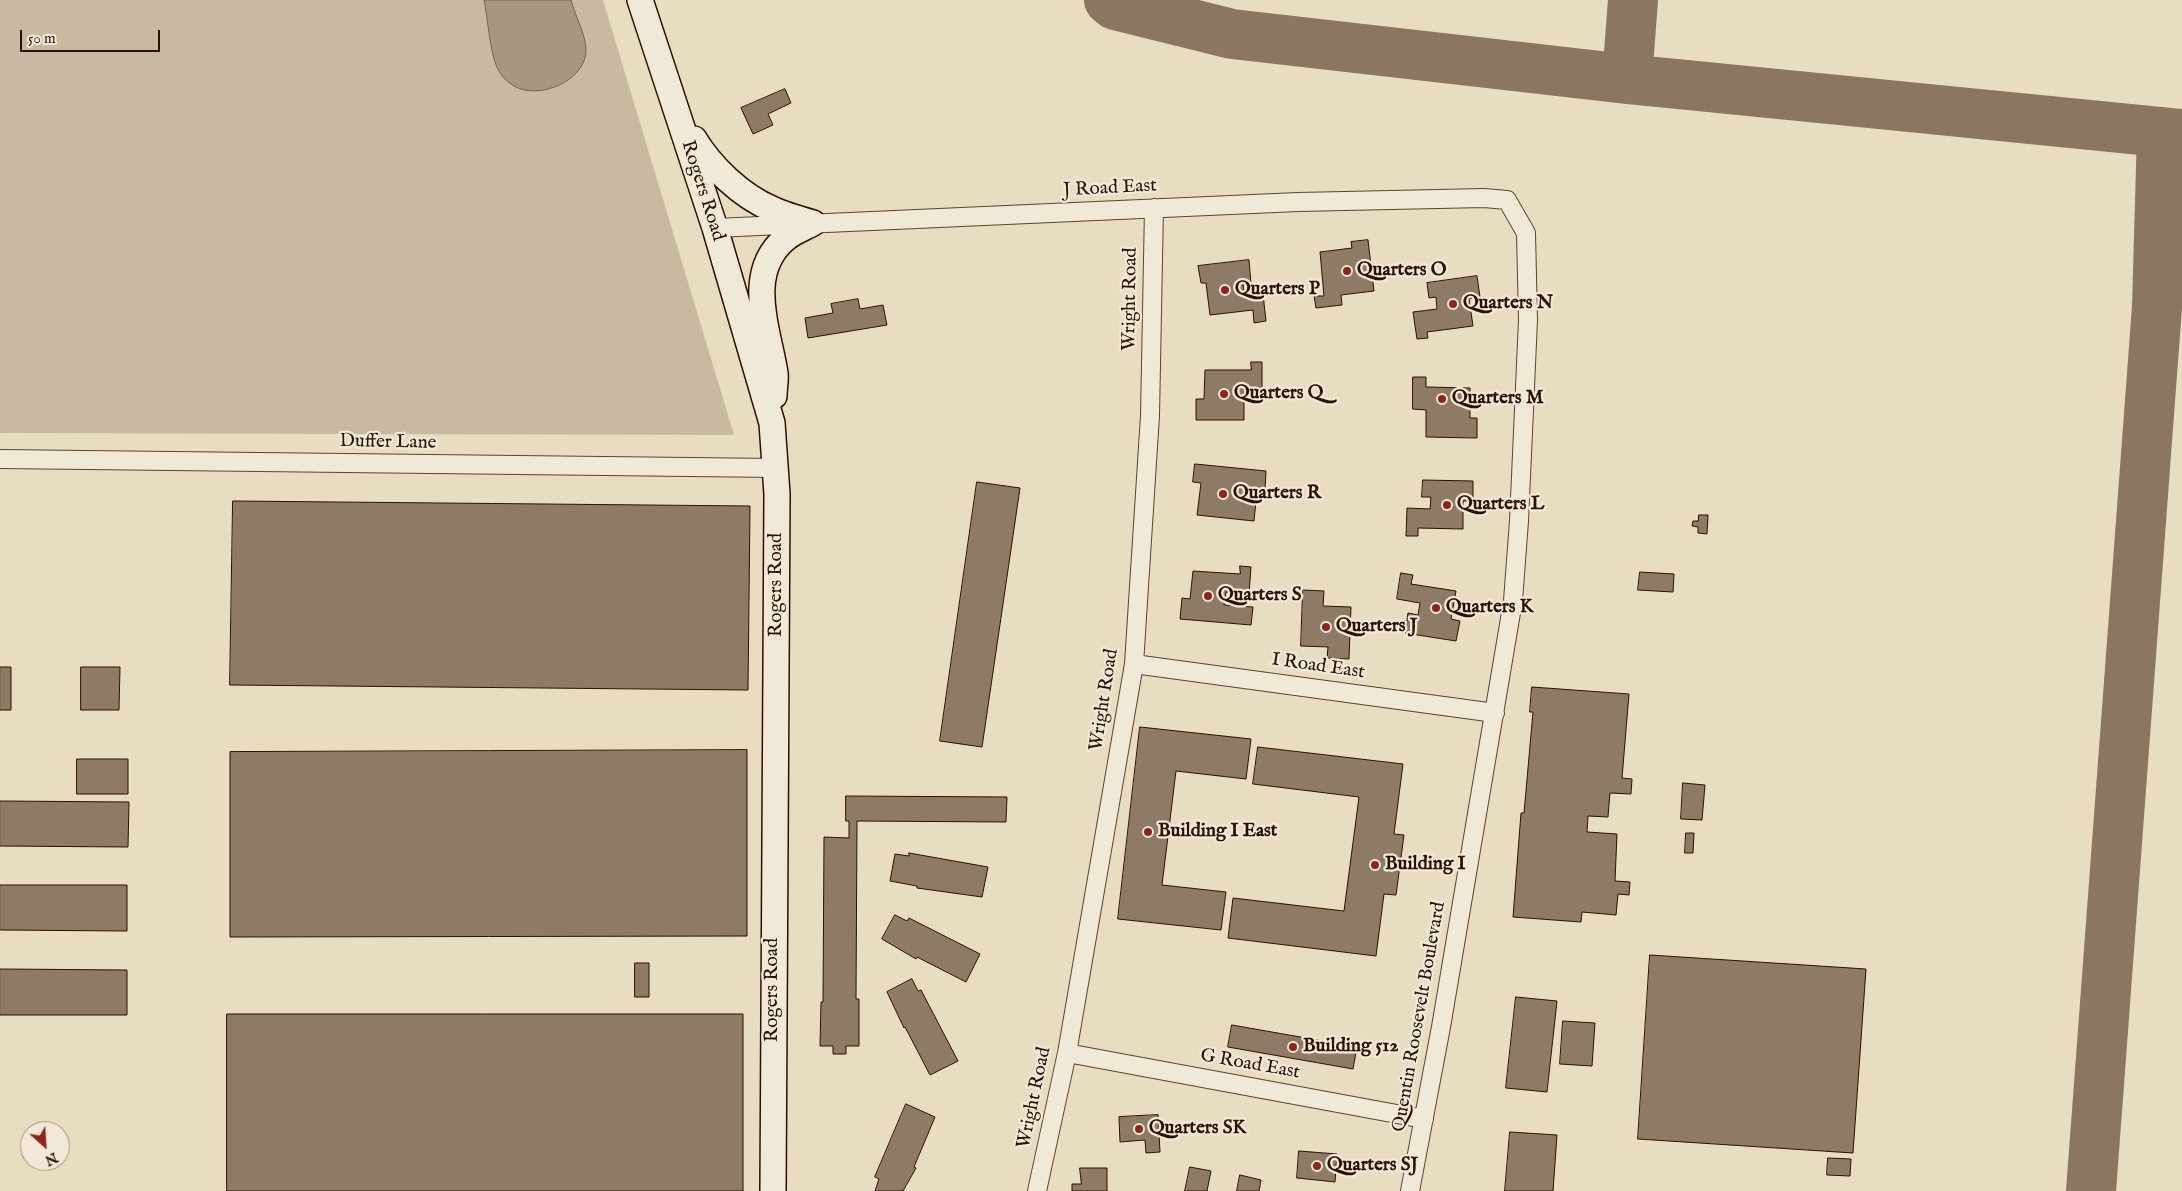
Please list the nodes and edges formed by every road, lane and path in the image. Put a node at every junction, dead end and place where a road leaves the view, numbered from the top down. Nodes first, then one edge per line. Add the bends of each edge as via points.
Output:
1 (640, 0) edge
2 (677, 112) junction
3 (1507, 200) joint
4 (1154, 208) junction
5 (813, 224) junction
6 (715, 228) junction
7 (772, 423) junction
8 (0, 459) edge
9 (776, 468) junction
10 (1134, 664) junction
11 (1495, 713) junction
12 (1067, 1053) junction
13 (1424, 1119) junction
14 (773, 1191) edge
15 (1037, 1191) edge
16 (1410, 1191) edge

1 - 2 street, Rogers Road
2 - 5 street via 712,166 771,209
2 - 6 street, Rogers Road
3 - 4 street, J Road East via 1298,202
3 - 11 street, Quentin Roosevelt Boulevard via 1526,233 1528,320 1513,600
4 - 5 street, J Road East
4 - 10 street, Wright Road via 1150,416
5 - 6 street, J Road East
5 - 7 street via 786,237 775,249 763,273 762,303 775,375
6 - 7 street, Rogers Road
7 - 9 street, Rogers Road
8 - 9 street, Duffer Lane
9 - 14 street, Rogers Road
10 - 11 street, I Road East
10 - 12 street, Wright Road
11 - 13 street, Quentin Roosevelt Boulevard
12 - 13 street, G Road East
12 - 15 street, Wright Road
13 - 16 street, Quentin Roosevelt Boulevard

